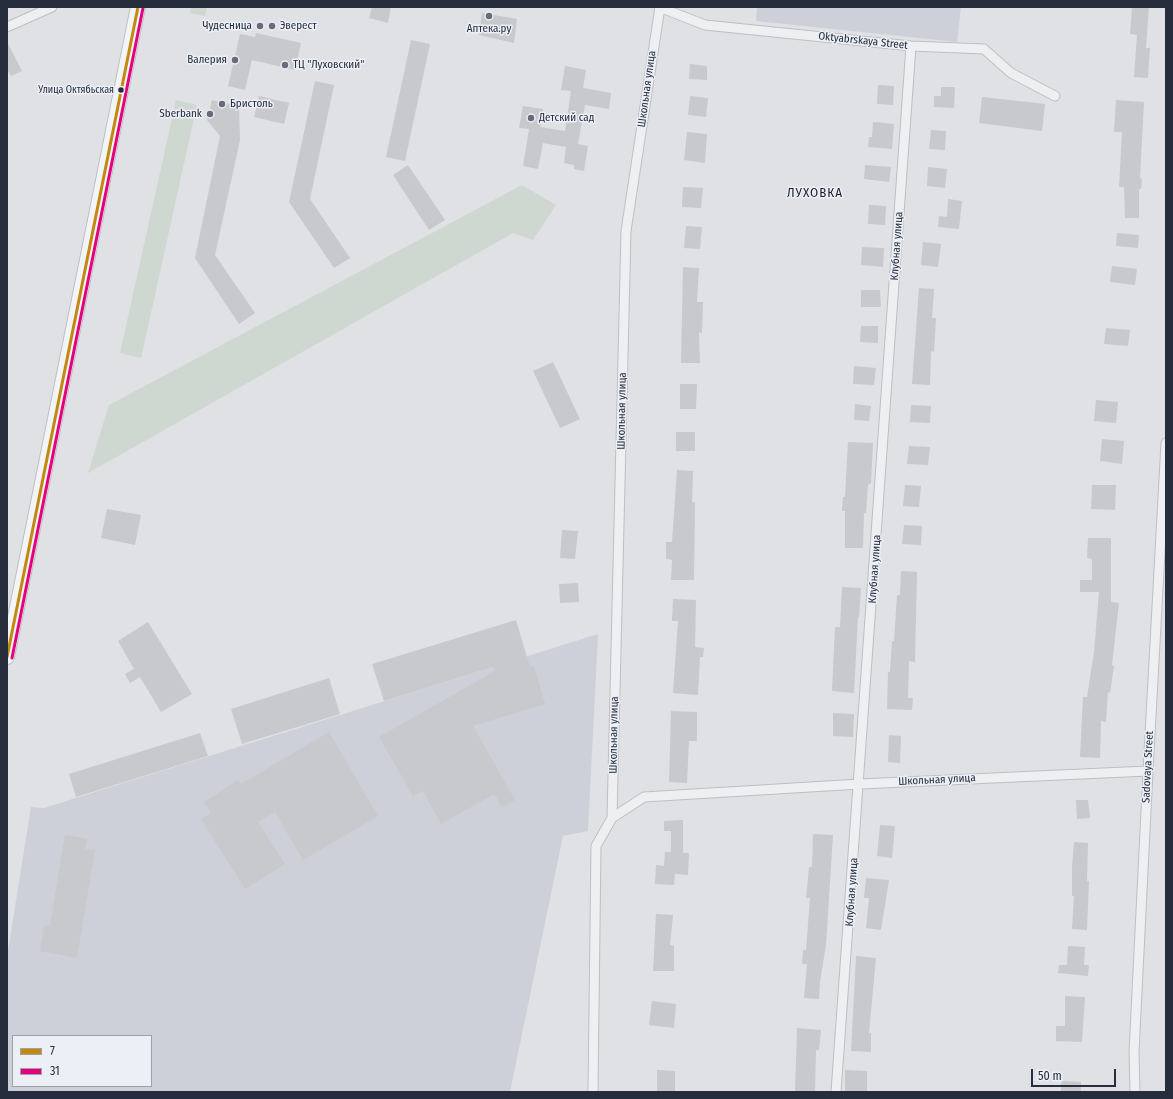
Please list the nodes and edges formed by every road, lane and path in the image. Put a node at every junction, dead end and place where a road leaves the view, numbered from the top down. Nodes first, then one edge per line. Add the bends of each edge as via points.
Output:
1 (52, 7) edge
2 (138, 7) edge
3 (659, 7) edge
4 (7, 27) edge
5 (911, 46) junction
6 (1055, 96) dead end
7 (1166, 443) edge
8 (7, 657) edge
9 (1148, 771) junction
10 (860, 784) junction
11 (612, 818) junction
12 (593, 1092) edge
13 (836, 1092) edge
14 (1135, 1092) edge

1 - 4 street
2 - 8 main road
3 - 5 street, Oktyabrskaya Street via 705,25
3 - 11 street, Школьная улица via 626,231
5 - 6 street, Oktyabrskaya Street via 984,49 1011,72
5 - 10 street, Клубная улица
7 - 9 street, Sadovaya Street
9 - 10 street, Школьная улица
9 - 14 street, Sadovaya Street
10 - 11 street, Школьная улица via 644,797
10 - 13 street, Клубная улица
11 - 12 street, Школьная улица via 596,846

